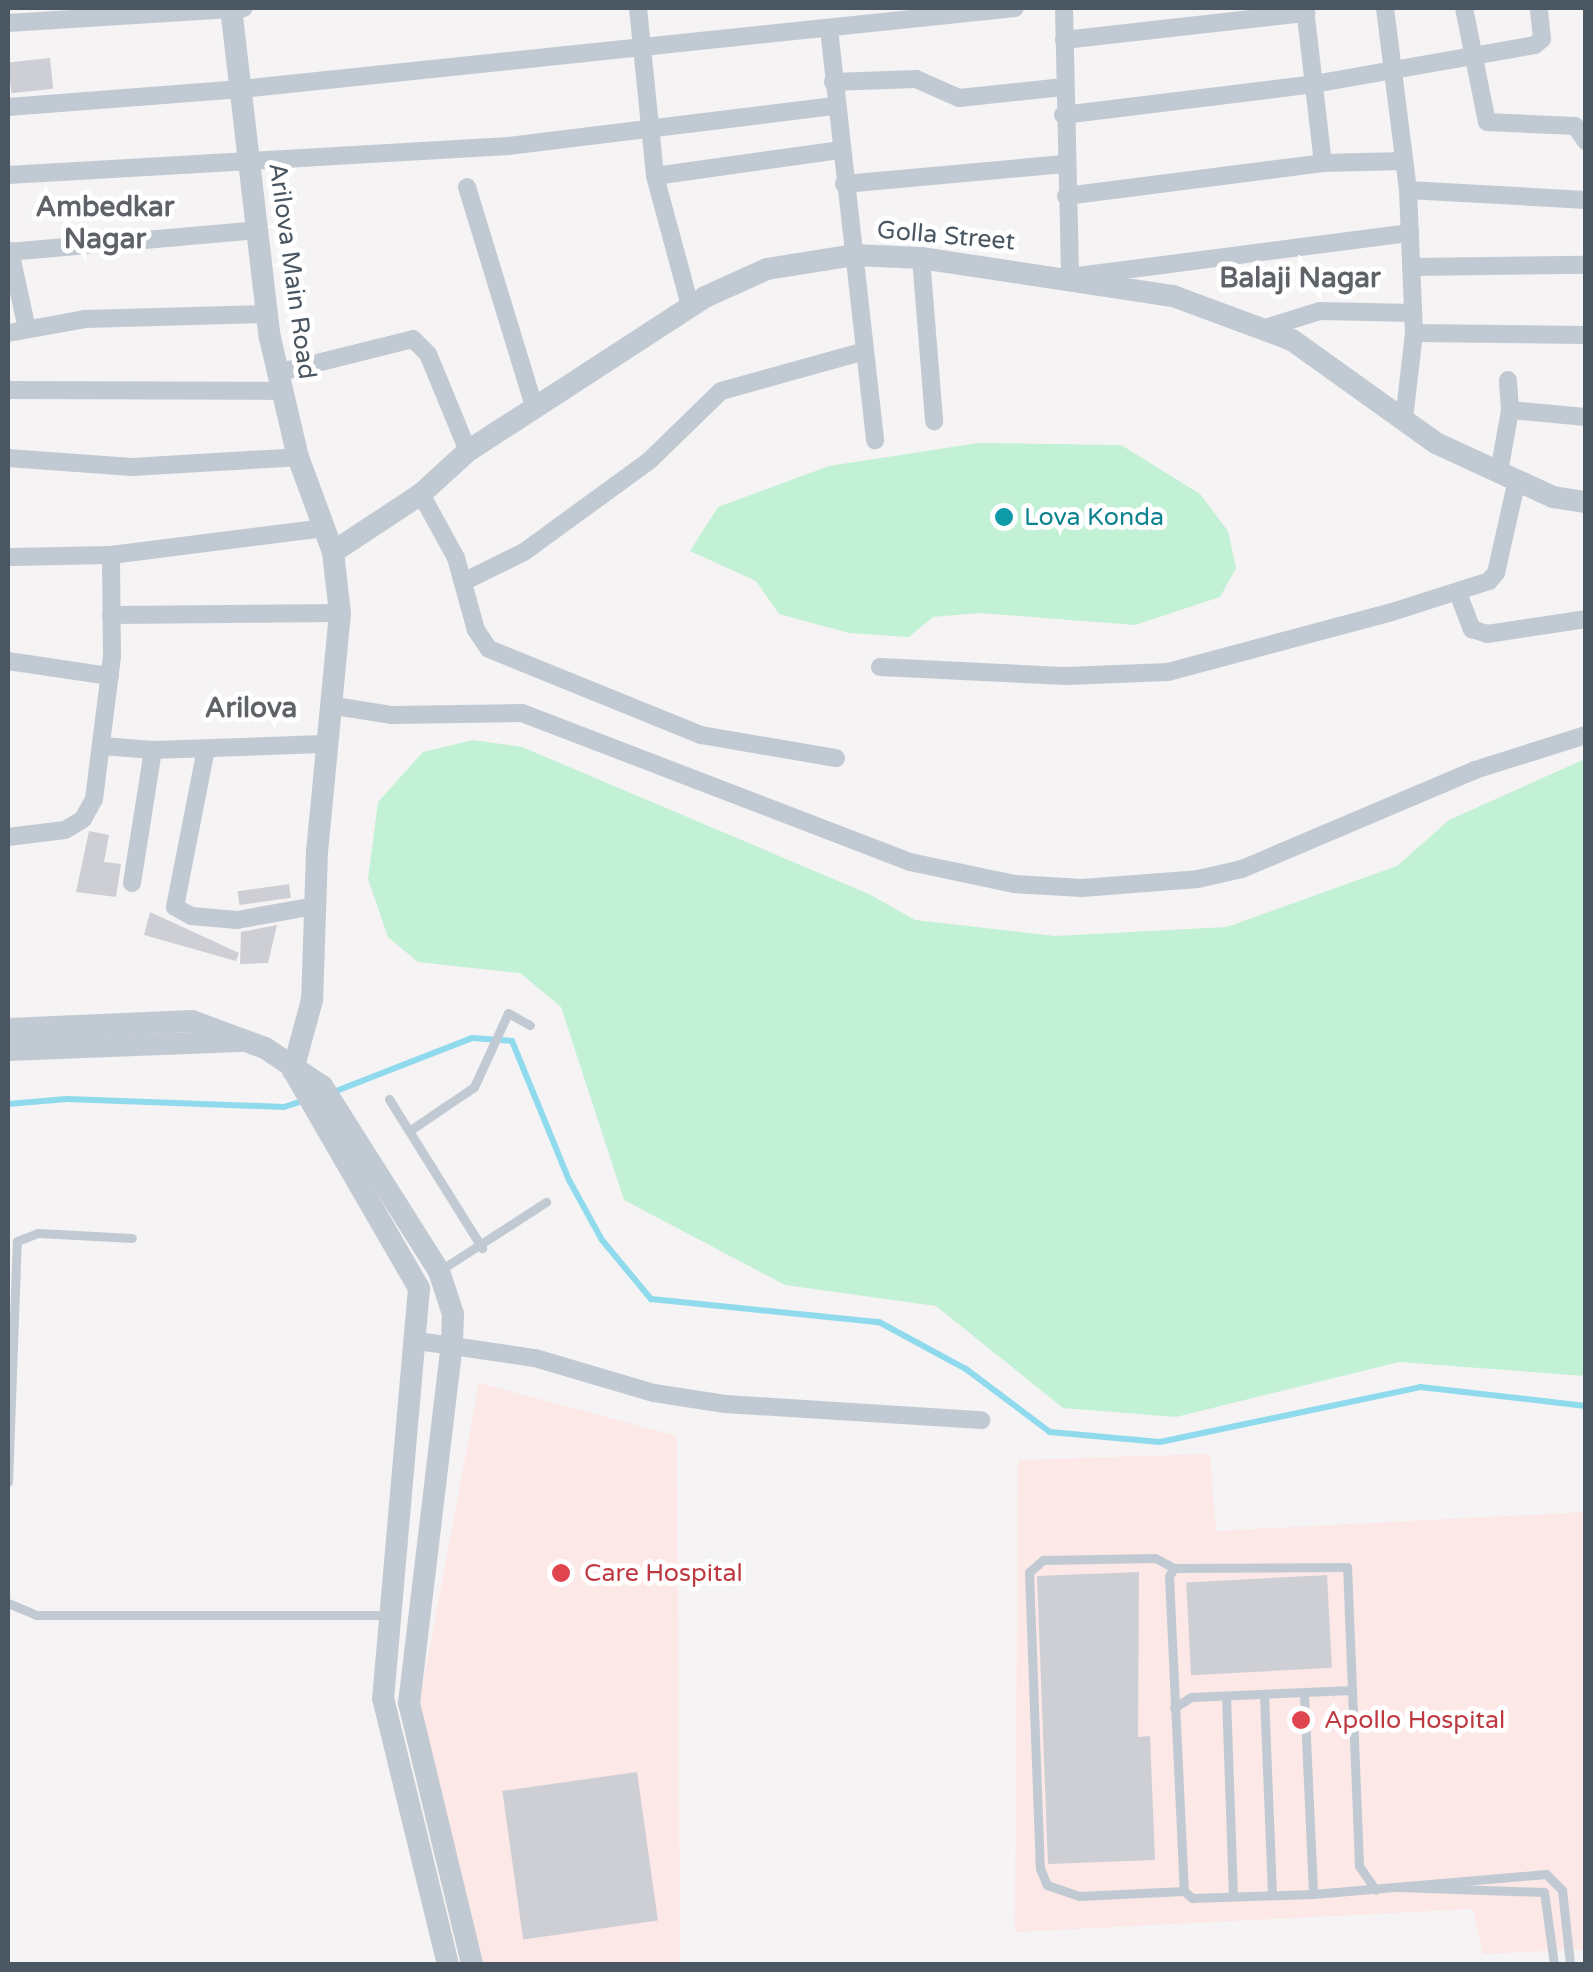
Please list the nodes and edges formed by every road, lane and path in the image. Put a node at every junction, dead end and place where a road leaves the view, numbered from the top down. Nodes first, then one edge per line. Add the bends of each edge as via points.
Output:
1 (231, 8) edge
2 (244, 8) edge
3 (638, 8) edge
4 (1016, 8) edge
5 (1064, 8) edge
6 (1385, 8) edge
7 (1464, 8) edge
8 (1539, 8) edge
9 (1305, 10) edge
10 (8, 22) edge
11 (829, 29) junction
12 (1064, 40) junction
13 (644, 48) junction
14 (1471, 56) junction
15 (1392, 68) junction
16 (834, 82) junction
17 (1314, 84) junction
18 (1064, 87) junction
19 (241, 89) junction
20 (835, 106) junction
21 (8, 107) edge
22 (1063, 115) junction
23 (651, 132) junction
24 (1586, 141) edge
25 (839, 150) junction
26 (249, 157) junction
27 (1404, 161) junction
28 (1064, 164) junction
29 (1323, 164) junction
30 (8, 175) edge
31 (655, 176) junction
32 (844, 184) junction
33 (467, 187) dead end
34 (1408, 190) junction
35 (1066, 196) junction
36 (1586, 200) edge
37 (257, 230) junction
38 (1410, 233) junction
39 (9, 252) edge
40 (854, 256) junction
41 (921, 258) junction
42 (1586, 265) edge
43 (1411, 267) junction
44 (1070, 277) junction
45 (690, 306) junction
46 (1413, 312) junction
47 (267, 314) junction
48 (27, 329) junction
49 (1262, 329) junction
50 (8, 333) edge
51 (1414, 334) junction
52 (1586, 335) edge
53 (865, 351) junction
54 (1508, 380) dead end
55 (278, 382) junction
56 (8, 390) edge
57 (535, 410) junction
58 (1510, 410) junction
59 (1586, 417) edge
60 (1404, 420) junction
61 (934, 422) dead end
62 (875, 440) dead end
63 (468, 451) junction
64 (298, 457) junction
65 (8, 458) edge
66 (1508, 476) junction
67 (421, 494) junction
68 (1586, 502) edge
69 (324, 528) junction
70 (334, 552) junction
71 (111, 555) junction
72 (10, 557) dead end
73 (463, 582) junction
74 (1458, 593) junction
75 (340, 612) junction
76 (112, 616) junction
77 (1586, 619) edge
78 (8, 662) edge
79 (880, 667) dead end
80 (110, 676) junction
81 (336, 706) junction
82 (1586, 734) edge
83 (329, 744) junction
84 (102, 746) junction
85 (206, 749) junction
86 (154, 750) junction
87 (836, 758) dead end
88 (8, 837) edge
89 (132, 882) dead end
90 (315, 906) junction
91 (530, 1024) dead end
92 (8, 1028) edge
93 (246, 1041) junction
94 (8, 1050) edge
95 (313, 1093) junction
96 (389, 1099) dead end
97 (409, 1131) junction
98 (546, 1202) dead end
99 (132, 1238) dead end
100 (482, 1248) junction
101 (439, 1270) junction
102 (418, 1341) junction
103 (452, 1343) junction
104 (982, 1420) dead end
105 (8, 1482) edge
106 (1174, 1568) junction
107 (8, 1603) edge
108 (390, 1615) junction
109 (1352, 1690) junction
110 (1304, 1694) junction
111 (1226, 1696) junction
112 (1264, 1696) junction
113 (1174, 1708) junction
114 (1400, 1887) junction
115 (1376, 1890) junction
116 (1184, 1891) junction
117 (1272, 1894) junction
118 (1313, 1894) junction
119 (1233, 1896) junction
120 (448, 1964) edge
121 (472, 1964) edge
122 (1554, 1964) edge
123 (1570, 1964) edge

1 - 2 street
1 - 10 street
1 - 19 street, Arilova Main Road
3 - 13 street
4 - 11 street
5 - 12 street
6 - 15 street
7 - 14 street
8 - 14 street via 1542,39 1535,45
9 - 12 street
9 - 17 street
11 - 13 street
11 - 16 street
12 - 18 street
13 - 19 street
13 - 23 street
14 - 15 street
14 - 24 street via 1486,122 1575,126
15 - 17 street
15 - 27 street
16 - 18 street via 916,79 959,98
16 - 20 street
17 - 22 street
17 - 29 street
18 - 22 street
19 - 21 street
19 - 26 street, Arilova Main Road
20 - 23 street
20 - 25 street
22 - 28 street
23 - 26 street via 508,146
23 - 31 street
25 - 31 street
25 - 32 street
26 - 30 street
26 - 37 street, Arilova Main Road
27 - 29 street
27 - 34 street
28 - 32 street
28 - 35 street
29 - 35 street
31 - 45 street
32 - 40 street
33 - 57 street
34 - 36 street
34 - 38 street
35 - 44 street
37 - 39 street
37 - 47 street, Arilova Main Road
38 - 43 street
38 - 44 street
39 - 48 street
40 - 41 street, Golla Street
40 - 45 street, Golla Street via 767,269
40 - 53 street
41 - 44 street, Golla Street
41 - 61 street
42 - 43 street
43 - 46 street
44 - 49 street, Golla Street via 1173,296
45 - 57 street, Golla Street
46 - 49 street via 1320,311
46 - 51 street
47 - 48 street via 85,319
47 - 55 street, Arilova Main Road
48 - 50 street
49 - 60 street, Golla Street via 1292,340
51 - 52 street
51 - 60 street
53 - 62 street
53 - 73 street via 721,391 649,461 524,552
54 - 58 street
55 - 56 street
55 - 63 street via 413,339 428,354
55 - 64 street, Arilova Main Road
57 - 63 street, Golla Street
58 - 59 street
58 - 66 street
60 - 66 street, Golla Street
63 - 67 street, Golla Street
64 - 65 street via 132,467
64 - 69 street, Arilova Main Road
66 - 68 street, Golla Street via 1554,497
66 - 74 street via 1496,572
67 - 70 street, Golla Street
67 - 73 street
69 - 70 street, Arilova Main Road
69 - 71 street
70 - 75 street, Arilova Main Road
71 - 72 street
71 - 76 street
73 - 87 street via 480,640 503,656 700,735
74 - 77 street via 1464,616 1486,634
74 - 79 street via 1168,672 1050,676
75 - 76 street
75 - 81 street, Arilova Main Road
76 - 80 street
78 - 80 street
80 - 84 street
81 - 82 street via 392,715 522,713 910,862 1014,884 1082,888 1242,869 1476,770
81 - 83 street, Arilova Main Road
83 - 85 street
83 - 90 street, Arilova Main Road
84 - 86 street
84 - 88 street via 94,799 83,818 65,830
85 - 86 street
85 - 90 street via 175,907 191,916 237,920
86 - 89 street
90 - 95 street, Arilova Main Road
91 - 97 lane via 513,1013 504,1019 474,1087
92 - 93 street via 192,1021
93 - 94 street
93 - 95 street
95 - 101 street
95 - 102 street via 413,1272
96 - 97 lane
97 - 100 lane
98 - 100 lane
99 - 105 lane via 38,1233 17,1241
100 - 101 lane
101 - 103 street via 453,1314
102 - 103 street
102 - 108 street
103 - 104 street via 725,1404
103 - 121 street via 409,1703
106 - 109 lane via 1346,1567
106 - 113 lane
106 - 116 lane via 1156,1558 1043,1560 1029,1572 1040,1868 1047,1885 1078,1896
107 - 108 lane via 36,1615
108 - 120 street via 386,1727
109 - 110 lane
109 - 115 lane via 1359,1866
110 - 112 lane
110 - 118 lane
111 - 112 lane
111 - 113 lane via 1191,1697
111 - 119 lane
112 - 117 lane
113 - 116 lane
114 - 115 lane
114 - 122 lane via 1544,1892
114 - 123 lane via 1554,1876 1562,1890
115 - 118 lane
116 - 119 lane via 1192,1898
117 - 118 lane
117 - 119 lane

